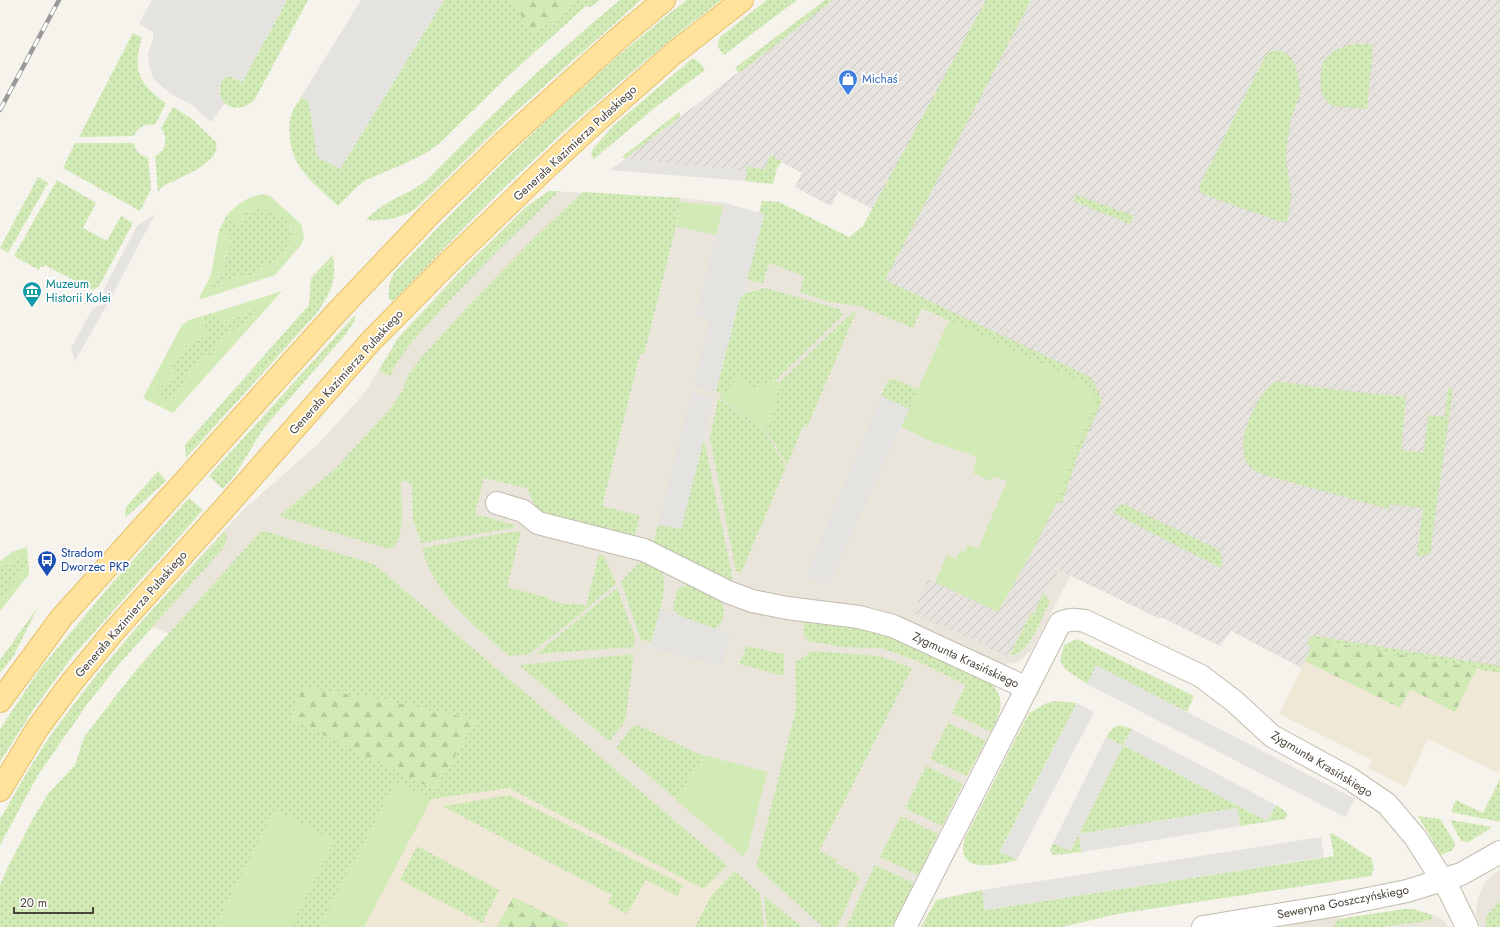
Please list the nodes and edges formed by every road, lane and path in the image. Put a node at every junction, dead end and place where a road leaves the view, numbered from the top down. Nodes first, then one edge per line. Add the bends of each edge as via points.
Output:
1 (664, 0) edge
2 (742, 0) edge
3 (497, 503) dead end
4 (1026, 688) junction
5 (0, 700) edge
6 (0, 790) edge
7 (1500, 852) edge
8 (1442, 880) junction
9 (905, 927) edge
10 (1203, 927) edge
11 (1467, 927) edge

1 - 5 main road via 503,143 432,212 337,312 62,617
2 - 6 main road, Generała Kazimierza Pułaskiego via 673,54 583,133 371,341 71,683 38,729
3 - 4 street, Zygmunta Krasińskiego via 523,510 538,524 644,550 728,592 752,601 859,617 893,626
4 - 8 street, Zygmunta Krasińskiego via 1060,623 1076,619 1085,621 1201,676 1234,701 1272,736 1349,778 1387,804 1415,837
4 - 9 street
7 - 8 street, Seweryna Goszczyńskiego via 1461,874
8 - 10 street, Seweryna Goszczyńskiego via 1373,899
8 - 11 street, Zygmunta Krasińskiego

